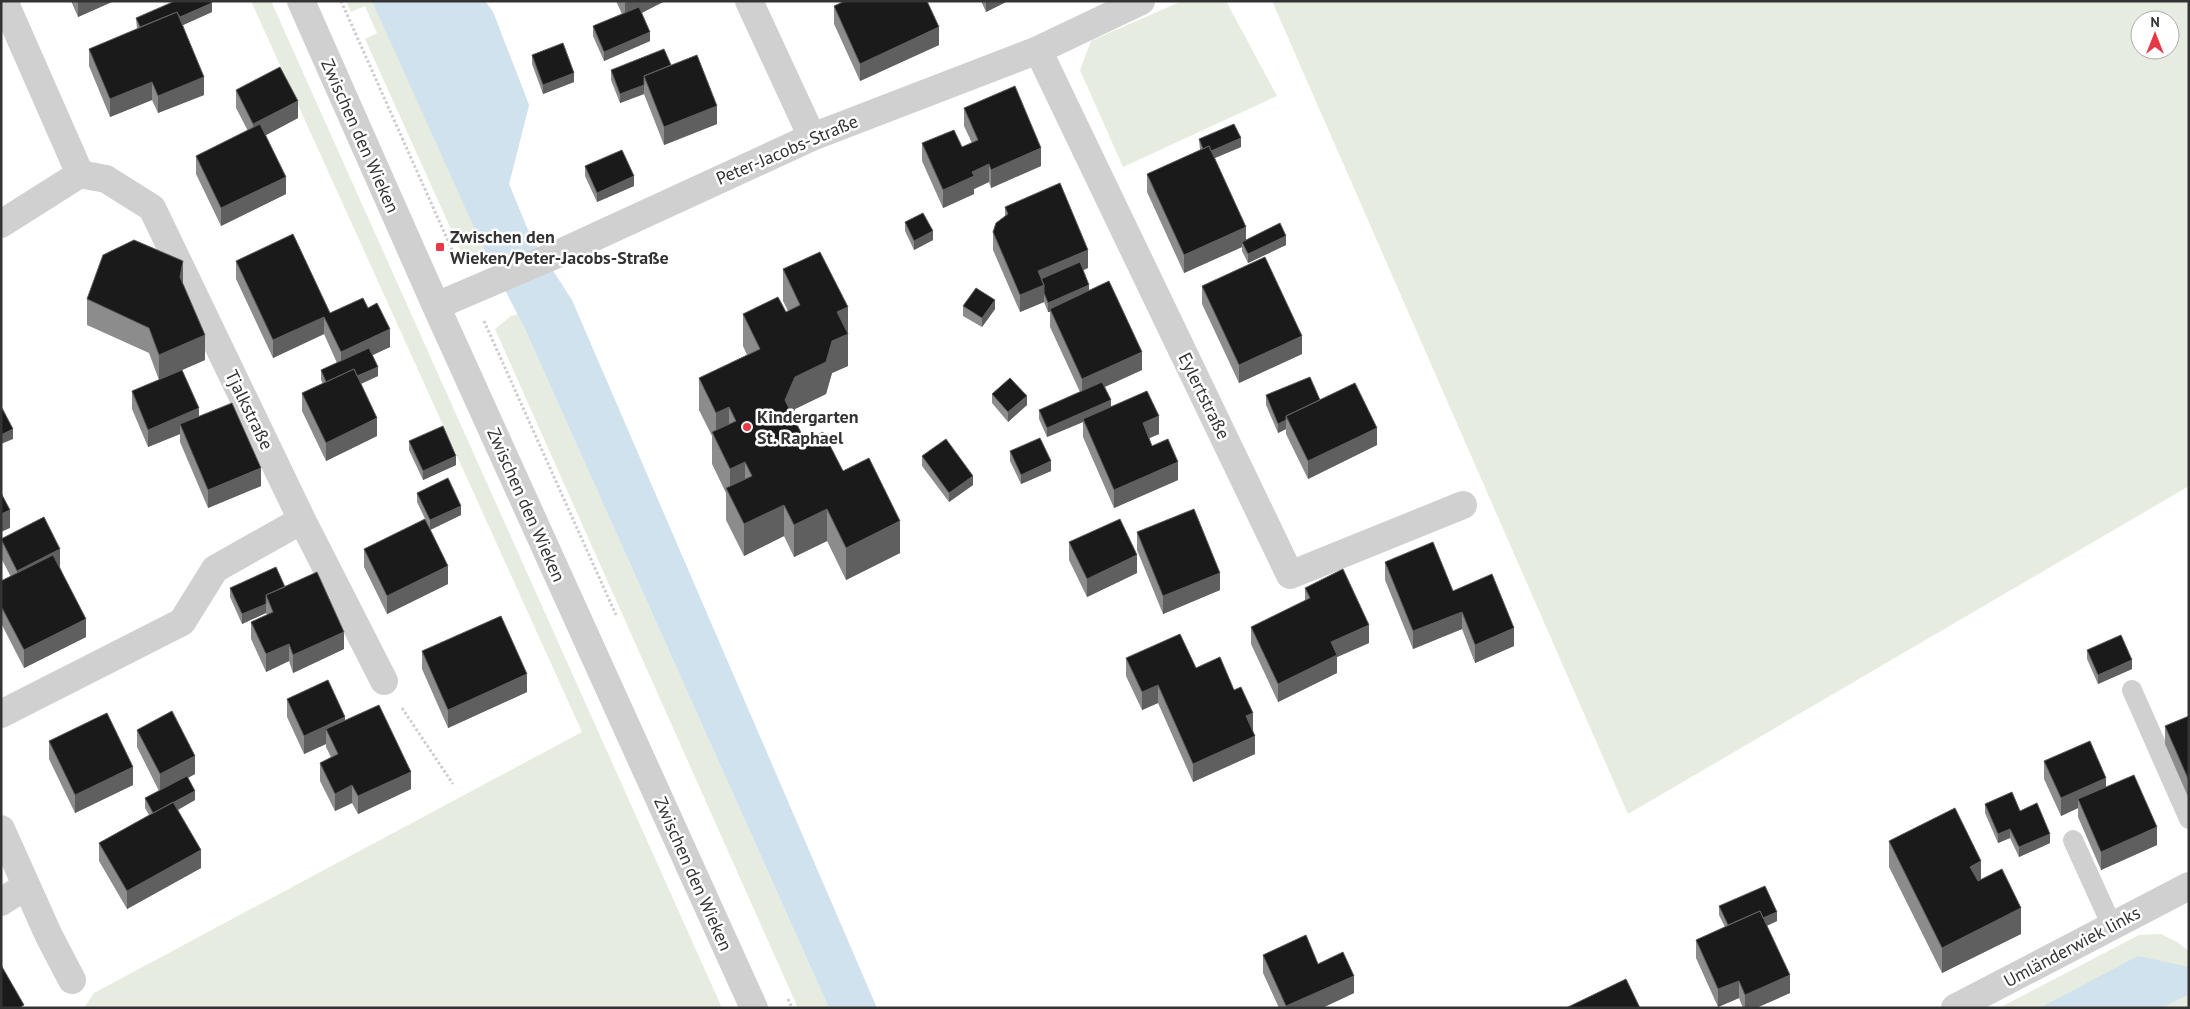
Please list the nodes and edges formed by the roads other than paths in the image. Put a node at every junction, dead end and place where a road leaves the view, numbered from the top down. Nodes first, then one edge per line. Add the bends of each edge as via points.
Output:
1 (4, 1) edge
2 (301, 1) edge
3 (749, 1) edge
4 (1140, 1) edge
5 (1038, 50) junction
6 (812, 137) junction
7 (80, 174) junction
8 (1, 224) edge
9 (436, 306) junction
10 (1463, 505) dead end
11 (302, 520) junction
12 (384, 681) road end
13 (2132, 690) dead end
14 (1, 714) edge
15 (2189, 819) edge
16 (1, 829) edge
17 (2074, 840) dead end
18 (26, 886) junction
19 (2189, 886) edge
20 (1, 902) edge
21 (2112, 926) junction
22 (72, 980) dead end
23 (754, 1008) edge
24 (1956, 1008) edge

1 - 7 street
2 - 9 street, Zwischen den Wieken
3 - 6 street
4 - 5 street, Peter-Jacobs-Straße
5 - 6 street, Peter-Jacobs-Straße
5 - 10 street, Eylertstraße via 1290,575
6 - 9 street, Peter-Jacobs-Straße
7 - 8 street
7 - 11 street, Tjalkstraße via 106,179 152,208
9 - 23 street, Zwischen den Wieken
11 - 12 street, Tjalkstraße
11 - 14 street via 215,569 182,622
13 - 15 lane
16 - 18 street
17 - 21 lane
18 - 20 street
18 - 22 street
19 - 21 street, Umländerwiek links
21 - 24 street, Umländerwiek links

